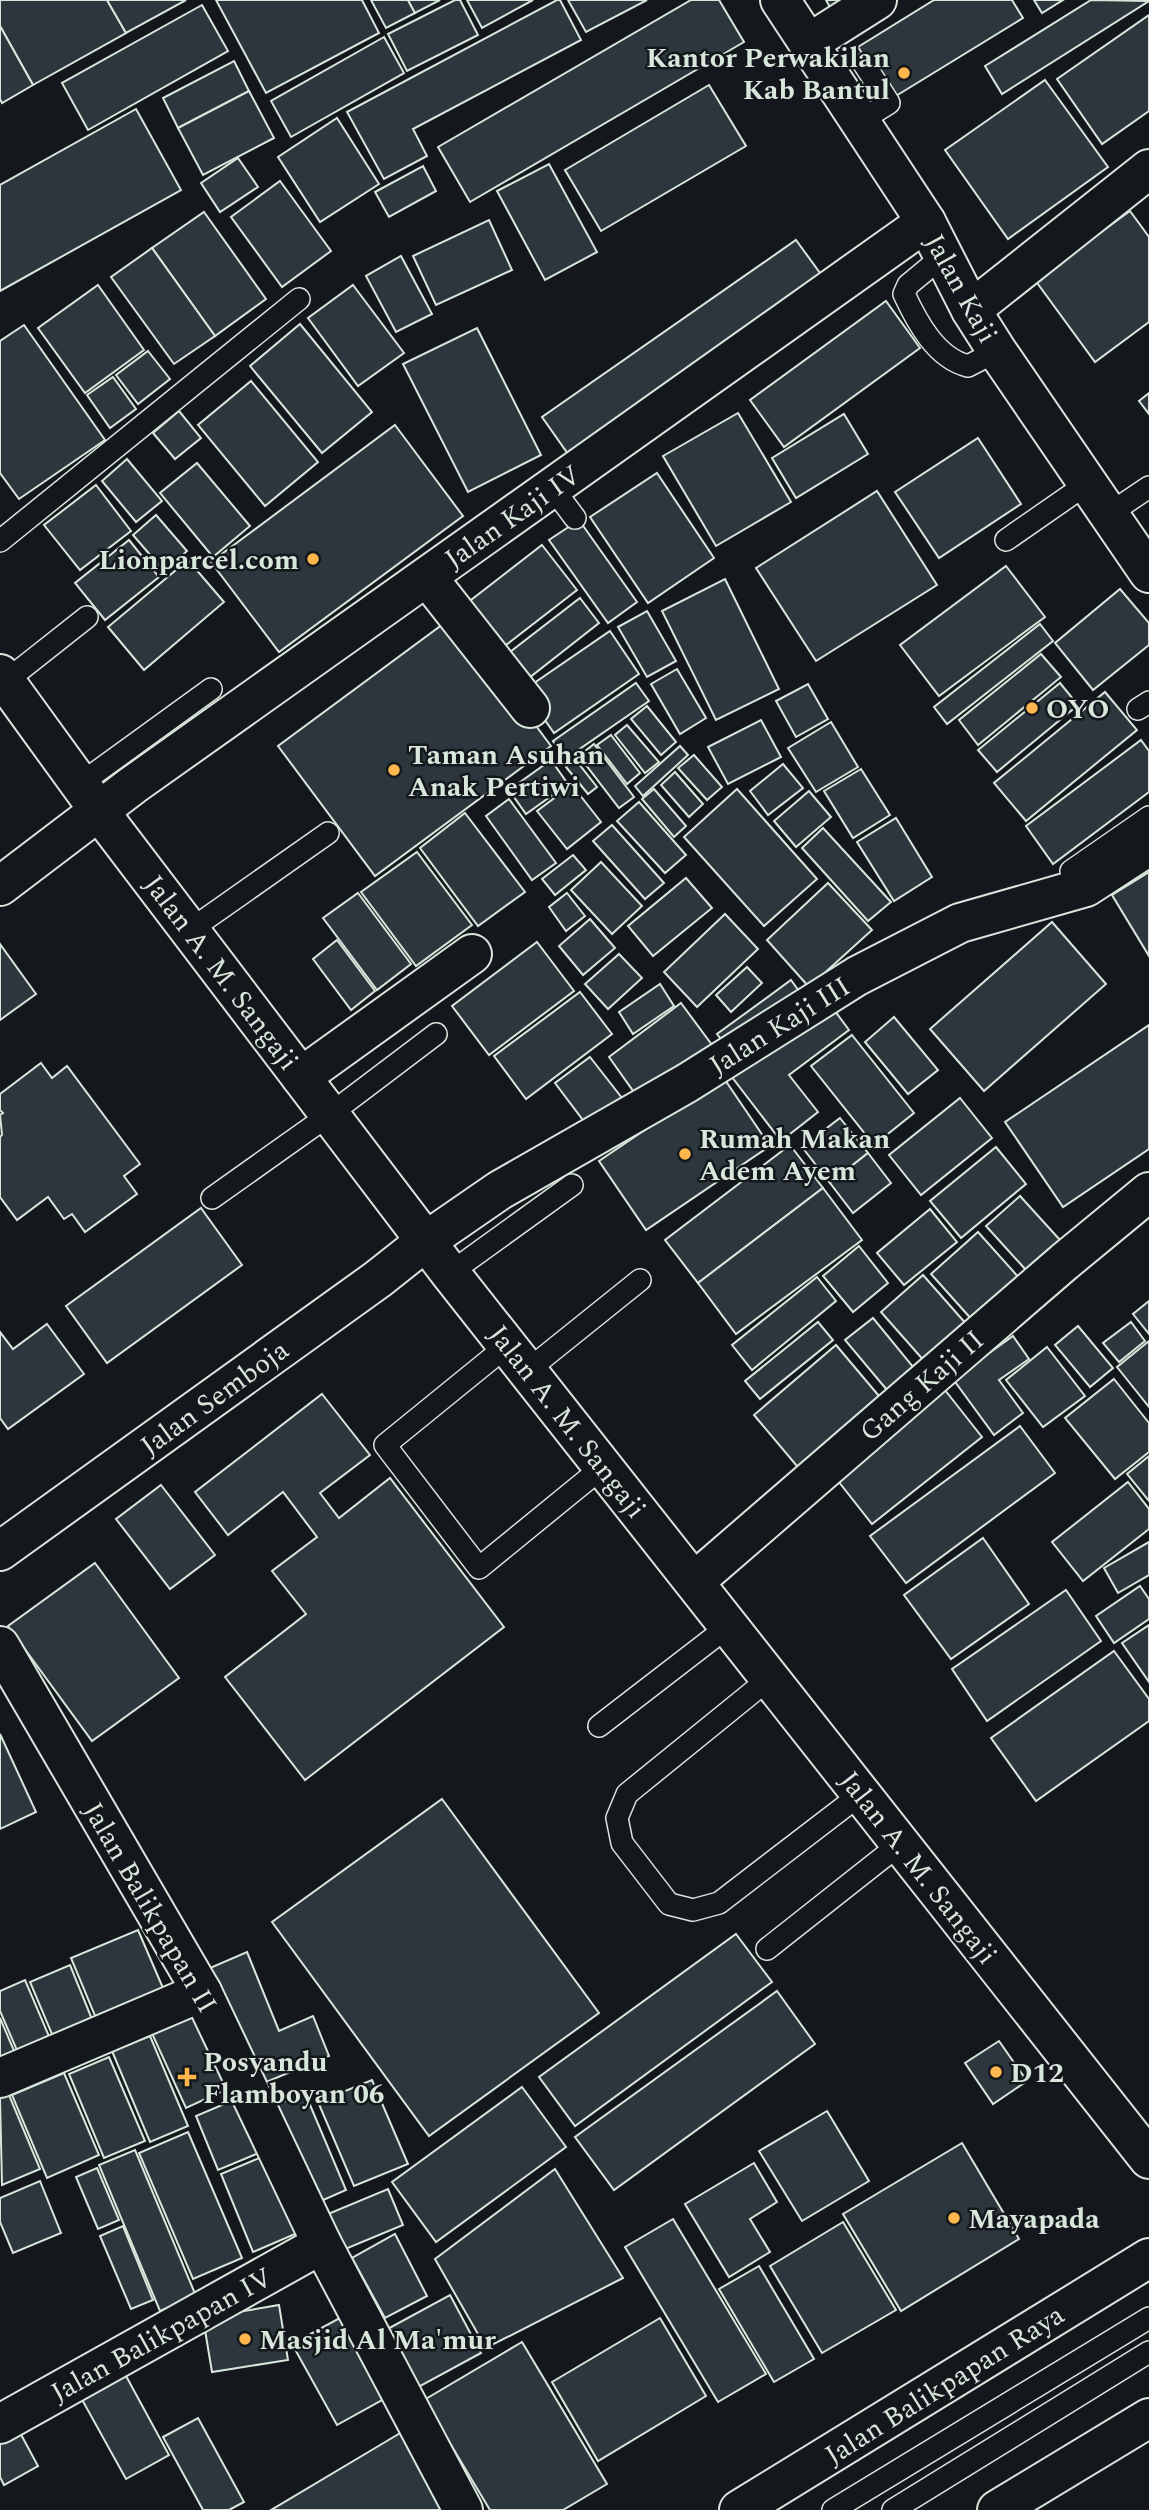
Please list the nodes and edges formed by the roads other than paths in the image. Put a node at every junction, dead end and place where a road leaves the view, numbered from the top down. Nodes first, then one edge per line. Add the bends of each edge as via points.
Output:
1 (780, 0) edge
2 (877, 0) edge
3 (809, 43) junction
4 (864, 64) dead end
5 (860, 121) junction
6 (1149, 169) edge
7 (926, 222) junction
8 (943, 256) junction
9 (299, 299) dead end
10 (971, 310) junction
11 (997, 351) junction
12 (552, 487) junction
13 (1149, 487) edge
14 (1098, 499) junction
15 (575, 518) dead end
16 (1006, 540) dead end
17 (0, 541) edge
18 (1149, 573) edge
19 (427, 577) junction
20 (87, 617) dead end
21 (3, 677) edge
22 (211, 689) dead end
23 (530, 708) dead end
24 (89, 797) junction
25 (1149, 817) edge
26 (328, 833) dead end
27 (1149, 846) edge
28 (1071, 870) dead end
29 (0, 886) edge
30 (190, 930) junction
31 (472, 954) dead end
32 (436, 1034) dead end
33 (301, 1077) junction
34 (329, 1115) junction
35 (572, 1185) dead end
36 (1149, 1192) edge
37 (212, 1198) dead end
38 (426, 1241) junction
39 (450, 1273) junction
40 (640, 1280) dead end
41 (518, 1357) junction
42 (604, 1466) junction
43 (0, 1551) edge
44 (695, 1581) junction
45 (730, 1625) junction
46 (0, 1646) edge
47 (770, 1678) junction
48 (599, 1726) dead end
49 (861, 1794) junction
50 (900, 1844) junction
51 (767, 1949) dead end
52 (202, 1993) junction
53 (0, 2078) edge
54 (1149, 2159) edge
55 (322, 2244) junction
56 (1149, 2258) edge
57 (1149, 2318) edge
58 (1149, 2353) edge
59 (1149, 2418) edge
60 (0, 2424) edge
61 (463, 2510) edge
62 (738, 2510) edge
63 (833, 2510) edge
64 (893, 2510) edge
65 (997, 2510) edge

1 - 3 street, Jalan Kaji
2 - 3 street
3 - 5 street, Jalan Kaji
4 - 5 lane via 889,103
5 - 7 street, Jalan Kaji
6 - 10 street
7 - 8 street, Jalan Kaji
7 - 12 street, Jalan Kaji IV
8 - 10 street, Jalan Kaji
8 - 11 lane via 908,285 904,295 915,317 937,346 959,364 968,366
9 - 17 lane
10 - 11 street, Jalan Kaji
11 - 14 street, Jalan Kaji
12 - 15 lane
12 - 19 street, Jalan Kaji IV
13 - 14 lane
14 - 16 lane
14 - 18 street, Jalan Kaji
19 - 23 street
19 - 24 street, Jalan Kaji IV
20 - 21 lane
21 - 24 street, Jalan A. M. Sangaji
22 - 24 lane
24 - 29 street, Jalan Kaji IV
24 - 30 street, Jalan A. M. Sangaji
25 - 28 lane
26 - 30 lane
27 - 38 street, Jalan Kaji III via 1086,887 960,923 858,976 687,1083 500,1190
30 - 33 street, Jalan A. M. Sangaji
31 - 33 street
32 - 34 lane
33 - 34 street, Jalan A. M. Sangaji
34 - 37 lane
34 - 38 street, Jalan A. M. Sangaji
35 - 39 lane
36 - 44 street, Gang Kaji II
38 - 39 street, Jalan A. M. Sangaji
38 - 43 street, Jalan Semboja
39 - 41 street, Jalan A. M. Sangaji
40 - 41 lane
41 - 42 street, Jalan A. M. Sangaji
41 - 42 lane via 385,1445 479,1567
42 - 44 street, Jalan A. M. Sangaji
44 - 45 street, Jalan A. M. Sangaji
45 - 47 street, Jalan A. M. Sangaji
45 - 48 lane
46 - 52 street, Jalan Balikpapan II
47 - 49 street, Jalan A. M. Sangaji
47 - 49 lane via 627,1794 617,1818 622,1843 669,1904 693,1910 719,1903
49 - 50 street, Jalan A. M. Sangaji
50 - 51 lane
50 - 54 street, Jalan A. M. Sangaji
52 - 53 street
52 - 55 street, Jalan Balikpapan II
55 - 60 street, Jalan Balikpapan IV
55 - 61 street, Jalan Balikpapan II
56 - 62 street, Jalan Balikpapan Raya
57 - 63 lane
58 - 64 lane
59 - 65 street

